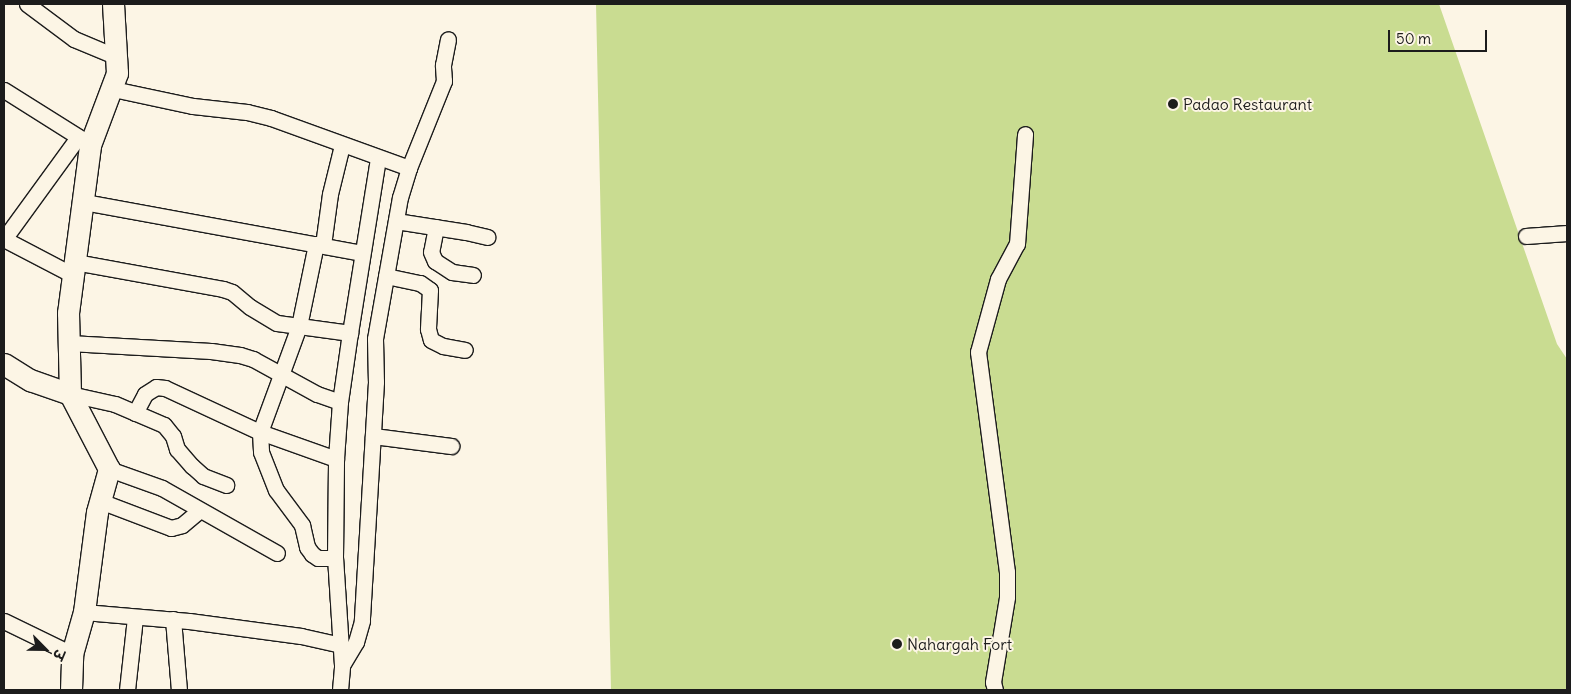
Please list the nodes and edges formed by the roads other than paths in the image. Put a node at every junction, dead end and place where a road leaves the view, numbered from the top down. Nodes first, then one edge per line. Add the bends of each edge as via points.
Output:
1 (27, 4) edge
2 (113, 4) edge
3 (448, 39) dead end
4 (117, 58) junction
5 (113, 89) junction
6 (4, 90) edge
7 (1025, 134) dead end
8 (84, 141) junction
9 (342, 145) junction
10 (378, 158) junction
11 (409, 168) junction
12 (84, 202) junction
13 (396, 221) junction
14 (436, 227) junction
15 (1567, 233) edge
16 (1526, 236) dead end
17 (488, 237) dead end
18 (4, 239) edge
19 (319, 245) junction
20 (361, 253) junction
21 (74, 269) junction
22 (473, 275) dead end
23 (386, 276) junction
24 (299, 326) junction
25 (350, 333) junction
26 (69, 343) junction
27 (465, 350) dead end
28 (4, 364) edge
29 (282, 375) junction
30 (70, 394) junction
31 (340, 402) junction
32 (135, 413) junction
33 (260, 432) junction
34 (373, 436) junction
35 (451, 446) dead end
36 (336, 459) junction
37 (109, 469) junction
38 (226, 485) dead end
39 (100, 501) junction
40 (200, 510) junction
41 (277, 553) dead end
42 (335, 558) junction
43 (84, 612) junction
44 (135, 617) junction
45 (173, 620) junction
46 (4, 621) edge
47 (341, 644) junction
48 (72, 654) junction
49 (342, 665) junction
50 (71, 690) edge
51 (127, 690) edge
52 (179, 690) edge
53 (340, 690) edge
54 (995, 690) edge

1 - 4 street via 74,39
2 - 4 street
3 - 11 street via 443,65 444,81
4 - 5 street
5 - 8 street
5 - 9 street via 193,106 263,116
6 - 8 street
7 - 54 street via 1016,244 998,278 978,352 1007,572 1008,597 993,682
8 - 12 street
8 - 18 street
9 - 10 street
9 - 19 street
10 - 11 street
10 - 20 street
11 - 13 street
12 - 19 street
12 - 21 street
13 - 14 street
13 - 23 street
14 - 17 street
14 - 22 street via 432,252 435,261 452,272
15 - 16 street
18 - 21 street
19 - 20 street
19 - 24 street
20 - 25 street
21 - 24 street via 223,288 276,323
21 - 26 street via 68,313
23 - 27 street via 420,283 430,290 428,329 431,340
23 - 34 street via 375,339
24 - 25 street
24 - 29 street
25 - 31 street
26 - 29 street via 240,355
26 - 30 street
28 - 30 street via 30,380
29 - 31 street via 316,394
29 - 33 street
30 - 32 street via 116,404
30 - 37 street
31 - 36 street
32 - 33 street via 145,394 156,387 165,388
32 - 38 street via 164,426 192,466 203,476
33 - 36 street
33 - 42 street via 261,452 270,476 276,490 302,525 307,547 318,558
34 - 35 street
34 - 49 street via 362,621 356,642
36 - 42 street
37 - 39 street
37 - 40 street via 162,488
39 - 40 street via 171,528 182,525
39 - 43 street
40 - 41 street
42 - 47 street
43 - 44 street
43 - 48 street
44 - 45 street
44 - 51 street
45 - 47 street
45 - 52 street
46 - 48 street
47 - 49 street
48 - 50 street
49 - 53 street

